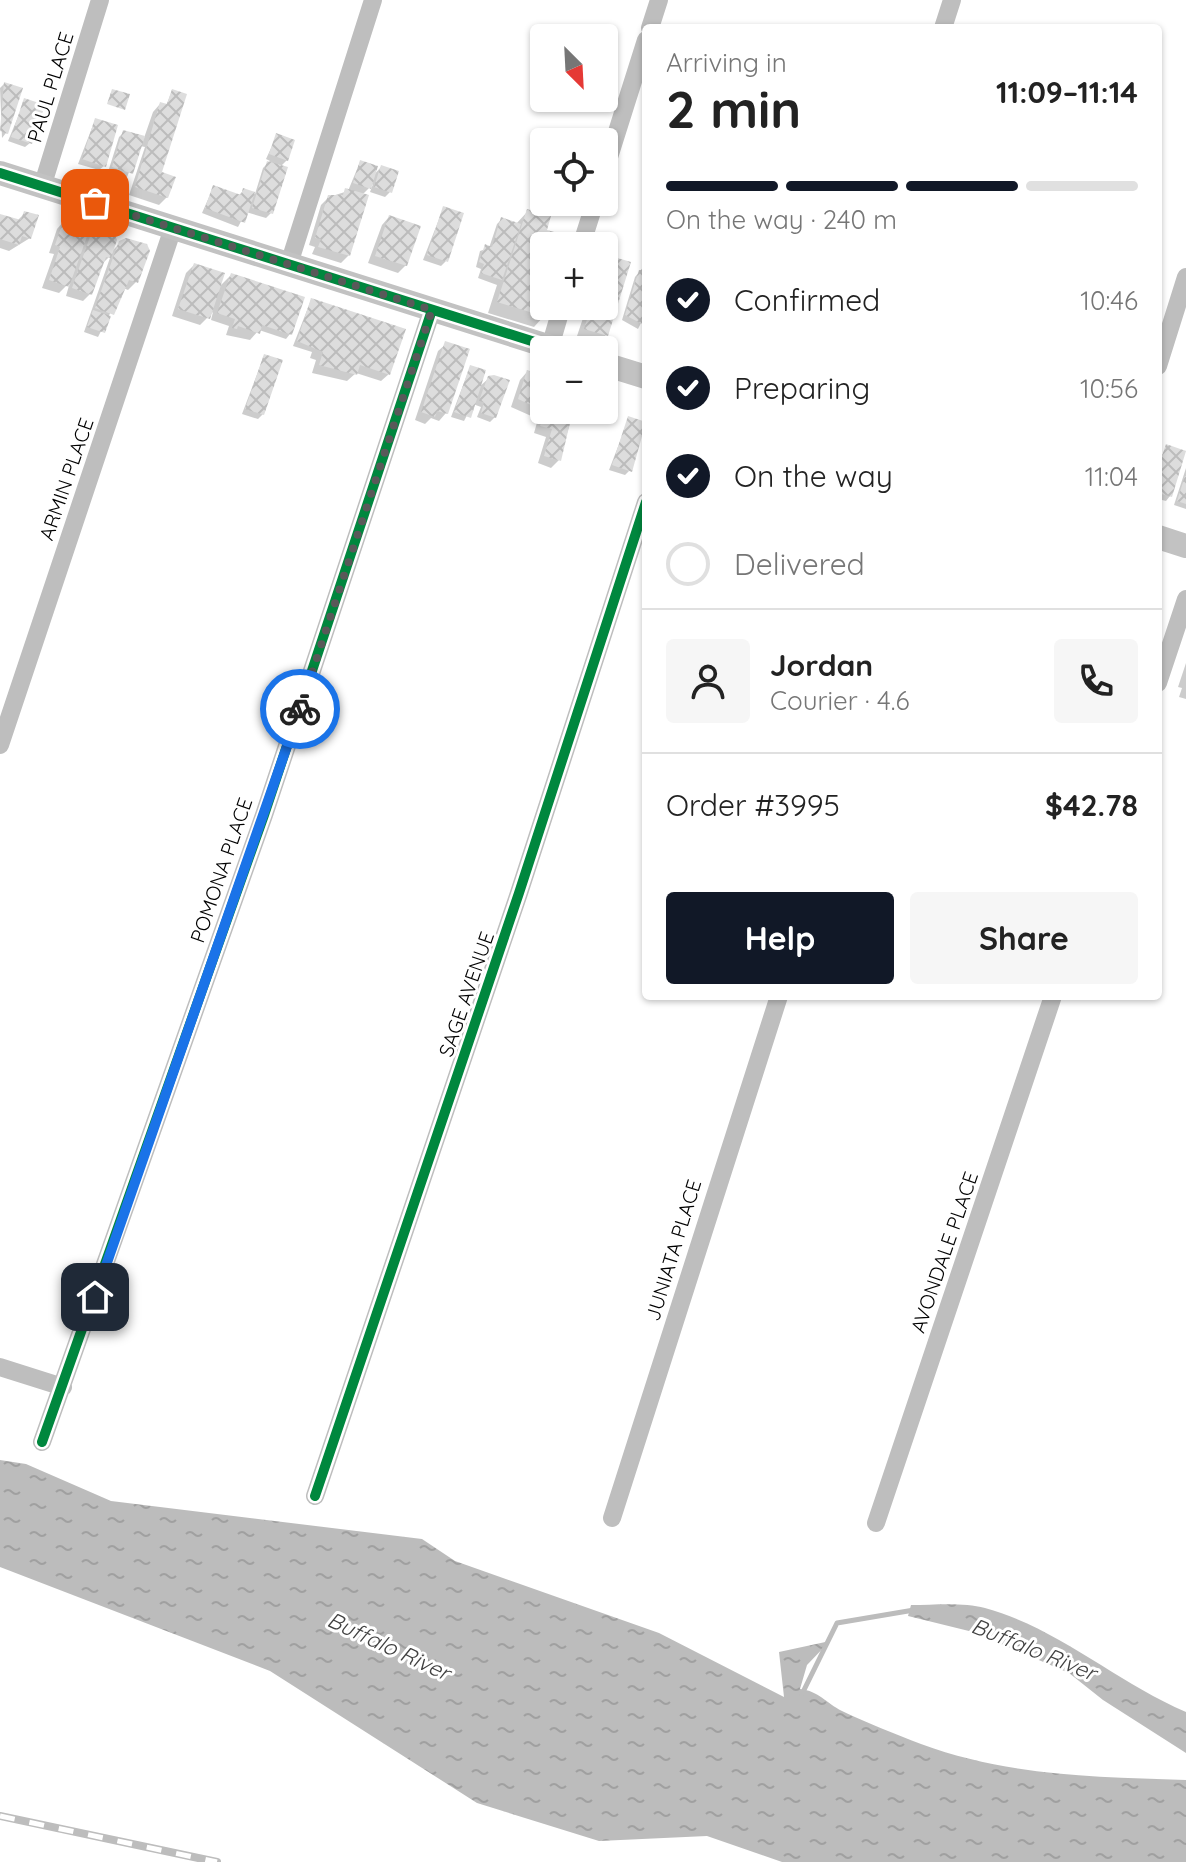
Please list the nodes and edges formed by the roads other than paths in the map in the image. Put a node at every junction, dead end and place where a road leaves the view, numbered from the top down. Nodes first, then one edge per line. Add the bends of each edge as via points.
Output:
1 (100, 0) edge
2 (373, 0) edge
3 (659, 0) edge
4 (952, 0) edge
5 (651, 24) edge
6 (944, 24) edge
7 (642, 53) edge
8 (618, 129) edge
9 (0, 173) edge
10 (42, 187) junction
11 (173, 228) junction
12 (289, 264) junction
13 (1186, 277) edge
14 (432, 310) junction
15 (530, 340) edge
16 (1162, 353) edge
17 (618, 368) edge
18 (642, 376) edge
19 (642, 514) edge
20 (1162, 538) edge
21 (1186, 546) edge
22 (1186, 599) edge
23 (1162, 671) edge
24 (0, 745) edge
25 (778, 1000) edge
26 (1052, 1000) edge
27 (0, 1367) edge
28 (63, 1387) junction
29 (42, 1442) dead end
30 (315, 1496) dead end
31 (612, 1518) dead end
32 (876, 1523) dead end

1 - 10 street, PAUL PLACE
2 - 12 street
3 - 5 street
4 - 6 street
7 - 8 street
9 - 10 main road
10 - 11 main road
11 - 12 main road
11 - 24 street, ARMIN PLACE
12 - 14 main road
13 - 16 street
14 - 15 main road
14 - 28 street, POMONA PLACE via 264,815
17 - 18 main road
19 - 30 street, SAGE AVENUE
20 - 21 main road
22 - 23 street
25 - 31 street, JUNIATA PLACE
26 - 32 street, AVONDALE PLACE
27 - 28 street
28 - 29 street, POMONA PLACE

